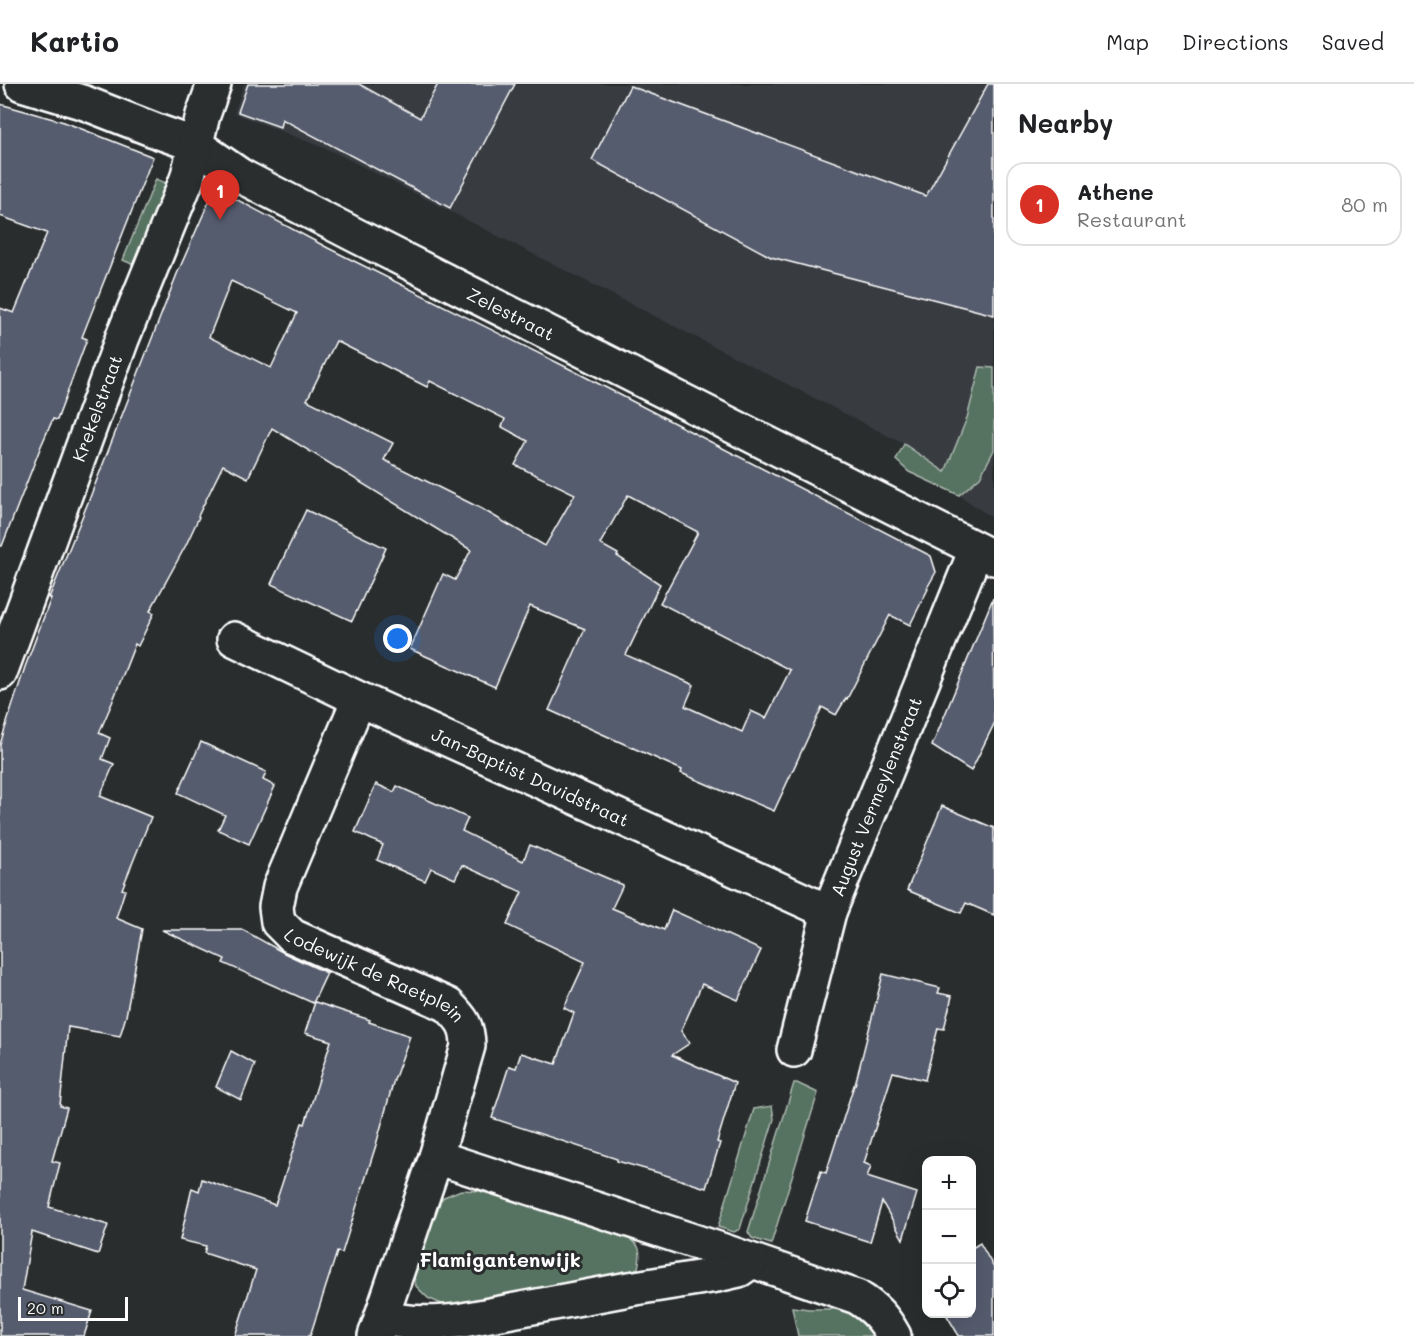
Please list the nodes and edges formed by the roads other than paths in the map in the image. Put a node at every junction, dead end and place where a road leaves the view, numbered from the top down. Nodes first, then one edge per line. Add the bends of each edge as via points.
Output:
1 (22, 84) edge
2 (214, 84) edge
3 (196, 145) junction
4 (985, 554) edge
5 (234, 639) dead end
6 (0, 673) edge
7 (359, 699) junction
8 (830, 912) junction
9 (794, 1050) dead end
10 (436, 1157) junction
11 (657, 1230) junction
12 (752, 1261) junction
13 (657, 1285) junction
14 (379, 1326) edge
15 (894, 1336) edge

1 - 3 street, Zelestraat
2 - 3 street, Krekelstraat
3 - 4 street, Zelestraat via 241,176 292,203
3 - 6 street, Krekelstraat via 187,179 122,339
4 - 8 street, August Vermeylenstraat
5 - 7 street, Jan-Baptist Davidstraat
7 - 8 street, Jan-Baptist Davidstraat
7 - 10 street, Lodewijk de Raetplein via 280,887 278,922 292,936 448,1005 461,1018 468,1032 468,1046
8 - 9 street, August Vermeylenstraat
10 - 11 street
10 - 14 street, Lodewijk de Raetplein
11 - 12 street
11 - 13 street
12 - 13 street, Lodewijk de Raetplein via 739,1270
12 - 15 street via 857,1297 872,1306
13 - 14 street, Lodewijk de Raetplein via 440,1323 398,1322

